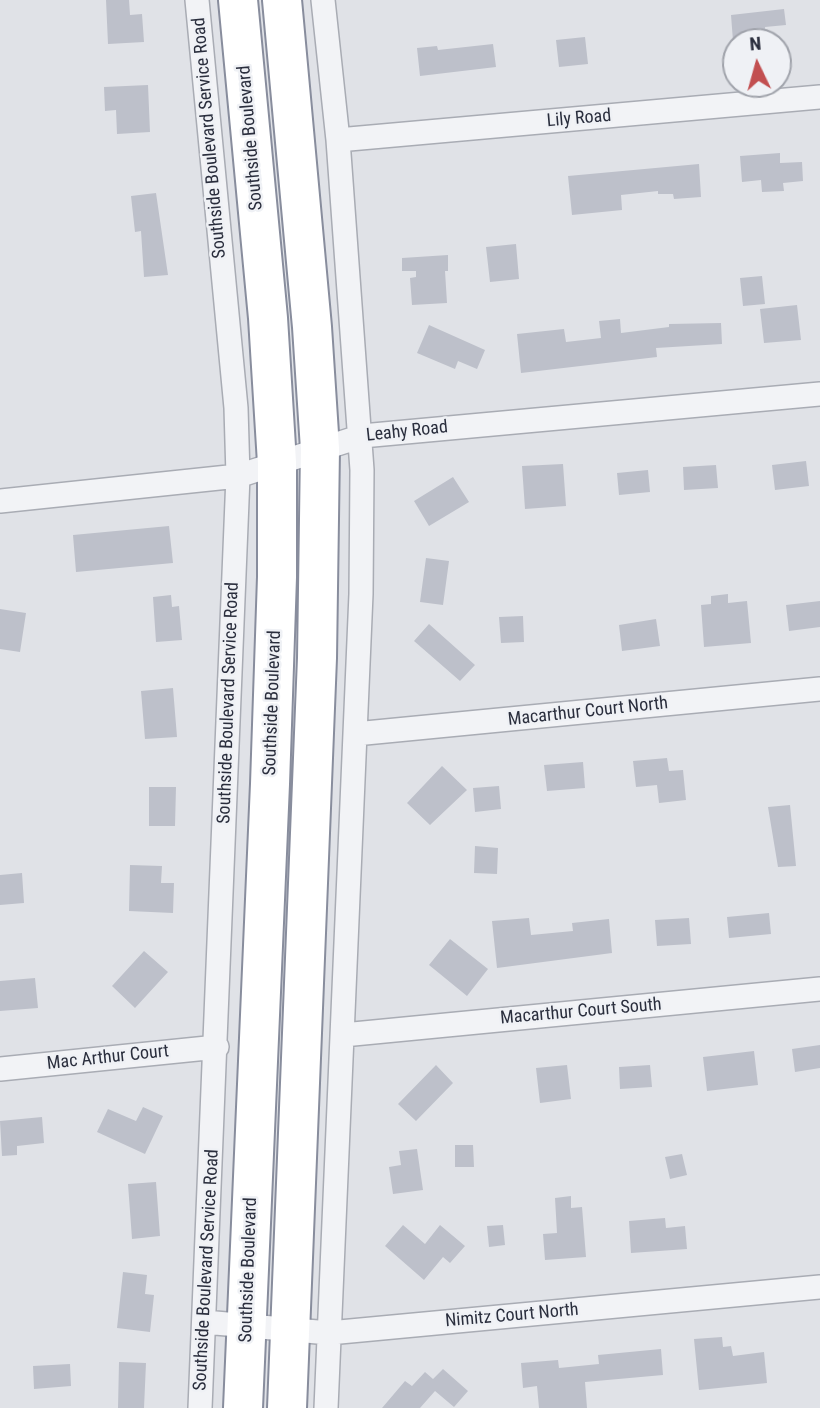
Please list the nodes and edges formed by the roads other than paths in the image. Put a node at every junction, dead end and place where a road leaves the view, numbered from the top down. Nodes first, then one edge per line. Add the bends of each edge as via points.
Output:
1 (197, 0) edge
2 (238, 0) edge
3 (282, 0) edge
4 (323, 0) edge
5 (820, 97) edge
6 (338, 140) junction
7 (820, 394) edge
8 (362, 436) junction
9 (320, 449) junction
10 (277, 463) junction
11 (238, 476) junction
12 (0, 501) edge
13 (820, 689) edge
14 (355, 734) junction
15 (820, 989) edge
16 (342, 1035) junction
17 (217, 1047) junction
18 (0, 1069) edge
19 (820, 1287) edge
20 (204, 1322) junction
21 (247, 1325) junction
22 (291, 1329) junction
23 (329, 1333) junction
24 (200, 1408) edge
25 (243, 1408) edge
26 (287, 1408) edge
27 (326, 1408) edge

1 - 11 street, Southside Boulevard Service Road via 236,408
2 - 10 highway, Southside Boulevard via 268,313
3 - 9 highway
4 - 6 street
5 - 6 street, Lily Road
6 - 8 street
7 - 8 street, Leahy Road
8 - 9 street, Leahy Road
8 - 14 street
9 - 10 street, Leahy Road
9 - 22 highway via 317,658
10 - 11 street, Leahy Road
10 - 21 highway, Southside Boulevard via 271,770
11 - 12 street, Leahy Road
11 - 17 street, Southside Boulevard Service Road
13 - 14 street, Macarthur Court North
14 - 16 street
15 - 16 street, Macarthur Court South
16 - 23 street
17 - 18 street, Mac Arthur Court
17 - 20 street, Southside Boulevard Service Road
19 - 23 street, Nimitz Court North
20 - 21 street, Nimitz Court North
20 - 24 street, Southside Boulevard Service Road
21 - 22 street, Nimitz Court North
21 - 25 highway, Southside Boulevard
22 - 23 street, Nimitz Court North
22 - 26 highway
23 - 27 street

